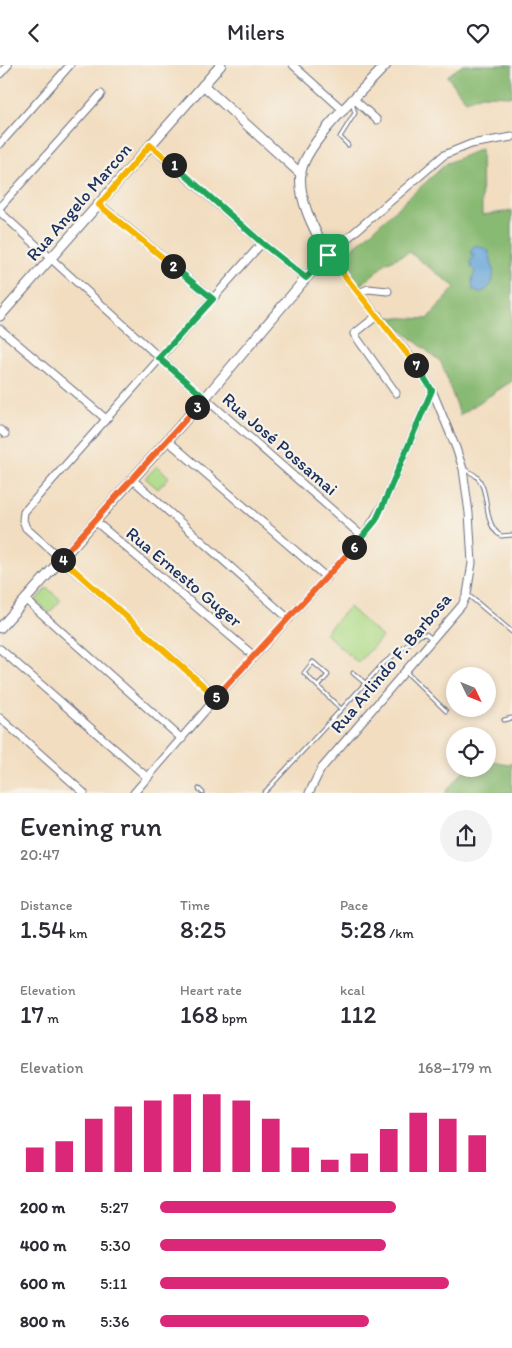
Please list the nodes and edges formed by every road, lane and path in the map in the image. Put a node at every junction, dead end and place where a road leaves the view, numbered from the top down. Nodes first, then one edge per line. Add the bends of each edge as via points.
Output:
1 (8, 65) edge
2 (70, 65) edge
3 (221, 65) edge
4 (294, 65) edge
5 (386, 65) edge
6 (0, 74) edge
7 (203, 85) junction
8 (101, 94) dead end
9 (353, 101) junction
10 (344, 111) junction
11 (377, 120) dead end
12 (512, 137) edge
13 (0, 144) edge
14 (150, 145) junction
15 (348, 145) dead end
16 (301, 174) junction
17 (99, 205) junction
18 (0, 207) edge
19 (0, 212) edge
20 (262, 243) junction
21 (328, 255) junction
22 (51, 259) junction
23 (306, 278) junction
24 (388, 291) dead end
25 (359, 293) junction
26 (213, 299) junction
27 (378, 315) junction
28 (0, 316) edge
29 (0, 329) edge
30 (159, 358) junction
31 (432, 390) junction
32 (396, 393) dead end
33 (205, 398) junction
34 (106, 419) junction
35 (167, 439) junction
36 (463, 469) junction
37 (132, 479) junction
38 (95, 521) junction
39 (512, 535) edge
40 (363, 537) junction
41 (61, 558) junction
42 (327, 578) junction
43 (467, 593) junction
44 (25, 599) junction
45 (289, 619) junction
46 (0, 628) edge
47 (512, 632) edge
48 (432, 639) junction
49 (0, 649) edge
50 (254, 656) junction
51 (405, 671) junction
52 (353, 673) dead end
53 (365, 683) junction
54 (318, 686) junction
55 (217, 697) junction
56 (341, 709) junction
57 (446, 711) dead end
58 (0, 718) edge
59 (512, 718) edge
60 (504, 720) dead end
61 (182, 739) junction
62 (148, 778) junction
63 (198, 789) dead end
64 (84, 793) edge
65 (134, 793) edge
66 (203, 793) edge
67 (264, 793) edge
68 (309, 793) edge

1 - 6 street
2 - 13 street
3 - 7 street, Rua Angelo Marcon
4 - 10 street
5 - 9 street
7 - 14 street, Rua Angelo Marcon
7 - 16 street
8 - 18 street
9 - 10 street
9 - 11 street
9 - 15 lane via 354,113 340,137
10 - 16 street via 312,148
12 - 21 street via 471,144 444,155
14 - 17 street, Rua Angelo Marcon
14 - 20 street
16 - 21 street via 312,225
17 - 22 street, Rua Angelo Marcon
17 - 26 street
19 - 22 street, Rua José Possamai
20 - 23 street
20 - 26 street
21 - 23 street
21 - 25 street, Rua Arlindo F. Barbosa
22 - 28 street, Rua Angelo Marcon
22 - 30 street, Rua José Possamai
23 - 33 street
24 - 25 street via 368,289
25 - 27 street, Rua Arlindo F. Barbosa
26 - 30 street
27 - 31 street, Rua Arlindo F. Barbosa
27 - 32 street via 354,334
29 - 34 street
30 - 33 street, Rua José Possamai
30 - 34 street
31 - 36 street, Rua Arlindo F. Barbosa
31 - 40 street via 383,505
33 - 35 street
33 - 40 street, Rua José Possamai
34 - 41 street via 24,512 26,528
35 - 37 street
35 - 42 street
36 - 39 lane via 475,475 481,484 494,530 501,536
36 - 43 street, Rua Arlindo F. Barbosa via 470,513 472,563
37 - 38 street
37 - 45 street
38 - 41 street
38 - 50 street, Rua Ernesto Guger
40 - 42 street
41 - 44 street
41 - 55 street
42 - 45 street
43 - 47 lane
43 - 48 street, Rua Arlindo F. Barbosa via 462,605
44 - 46 street
44 - 61 street
45 - 50 street
48 - 51 street, Rua Arlindo F. Barbosa
48 - 53 lane via 426,634 420,635 384,663
49 - 62 street
50 - 55 street
51 - 57 lane
51 - 68 street, Rua Arlindo F. Barbosa via 321,769
52 - 53 lane
53 - 56 lane
54 - 54 lane via 304,673 314,662 328,675
54 - 56 lane
55 - 61 street
56 - 67 lane
58 - 64 street
59 - 60 lane
61 - 62 street
62 - 65 street
63 - 66 lane

